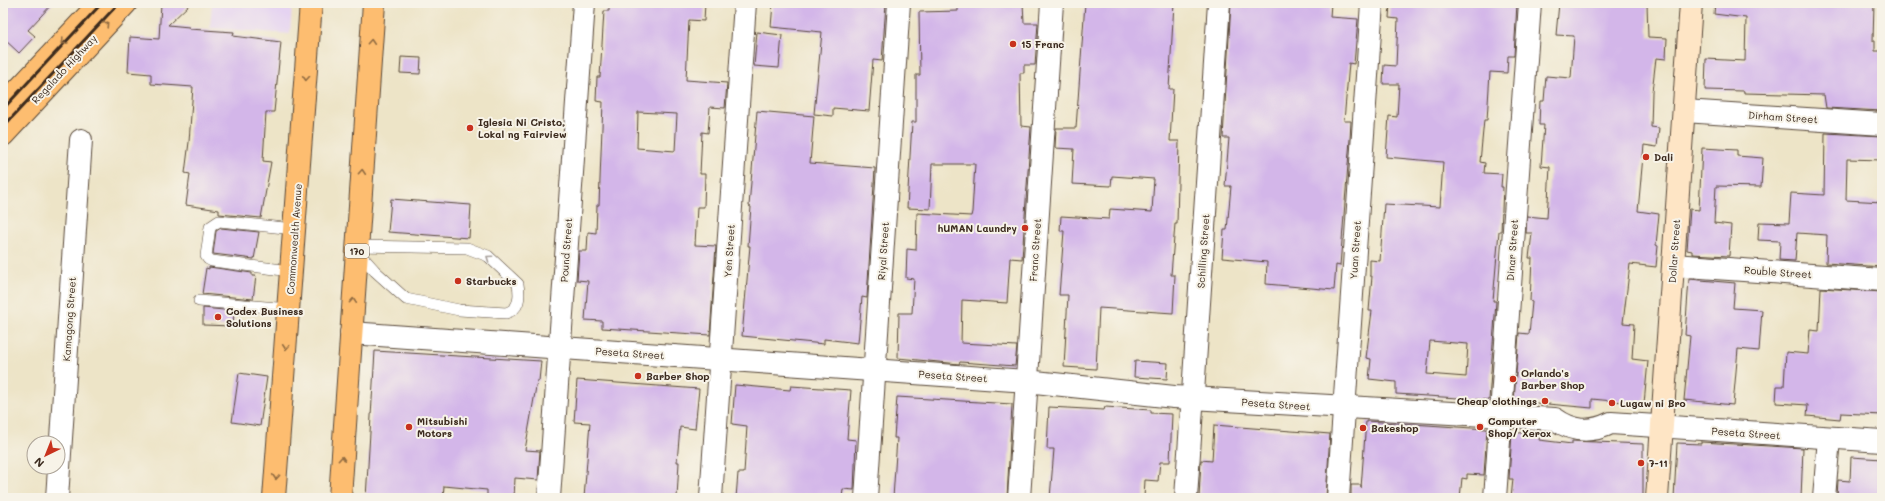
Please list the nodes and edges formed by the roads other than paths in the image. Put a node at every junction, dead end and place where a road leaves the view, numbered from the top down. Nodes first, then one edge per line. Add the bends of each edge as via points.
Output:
1 (100, 3) edge
2 (126, 3) edge
3 (311, 3) edge
4 (374, 3) edge
5 (584, 3) edge
6 (745, 3) edge
7 (899, 3) edge
8 (1052, 3) edge
9 (1219, 3) edge
10 (1372, 3) edge
11 (1530, 3) edge
12 (1691, 3) edge
13 (3, 106) edge
14 (1684, 111) junction
15 (1882, 124) edge
16 (3, 134) edge
17 (81, 140) dead end
18 (294, 229) junction
19 (357, 248) junction
20 (1674, 265) junction
21 (292, 270) junction
22 (1882, 280) edge
23 (199, 301) dead end
24 (289, 309) junction
25 (351, 333) junction
26 (559, 348) junction
27 (721, 359) junction
28 (875, 370) junction
29 (1026, 381) junction
30 (1194, 398) junction
31 (1344, 408) junction
32 (1500, 416) junction
33 (1662, 427) junction
34 (1829, 438) junction
35 (1882, 441) edge
36 (57, 498) edge
37 (274, 498) edge
38 (340, 498) edge
39 (549, 498) edge
40 (711, 498) edge
41 (866, 498) edge
42 (1018, 498) edge
43 (1186, 498) edge
44 (1338, 498) edge
45 (1495, 498) edge
46 (1657, 498) edge
47 (1824, 498) edge

1 -> 13 main road, Regalado Highway
16 -> 2 main road, Regalado Highway
3 -> 18 main road, Commonwealth Avenue
19 -> 4 main road, 170
5 - 26 street, Pound Street
6 - 27 street, Yen Street
7 - 28 street, Riyal Street
8 - 29 street, Franc Street
9 - 30 street, Schilling Street
10 - 31 street, Yuan Street
11 - 32 street, Dinar Street
12 - 14 street, Dollar Street
14 - 15 street, Dirham Street
14 - 20 street, Dollar Street
17 - 36 street, Kamagong Street
18 - 21 main road, Commonwealth Avenue
18 - 21 lane via 218,221 210,227 206,256 212,261
19 -> 19 lane via 375,271 406,298 459,310 506,313 513,311 518,304 518,284 488,256 467,248
25 -> 19 main road, 170
20 - 22 street, Rouble Street
20 - 33 street, Dollar Street
21 - 24 main road, Commonwealth Avenue
23 - 24 lane
24 -> 37 main road, Commonwealth Avenue
25 - 26 street, Peseta Street
38 -> 25 main road, 170
26 - 27 street, Peseta Street
26 - 39 street, Pound Street
27 - 28 street, Peseta Street
27 - 40 street, Yen Street
28 - 29 street, Peseta Street
28 - 41 street, Riyal Street
29 - 30 street, Peseta Street
29 - 42 street, Franc Street
30 - 31 street, Peseta Street
30 - 43 street, Schilling Street
31 - 32 street, Peseta Street
31 - 44 street, Yuan Street
32 - 33 street, Peseta Street via 1555,419 1567,428 1597,430 1611,424
32 - 45 street, Dinar Street
33 - 34 street, Peseta Street
33 - 46 street, Dollar Street
34 - 35 street, Peseta Street
34 - 47 street

